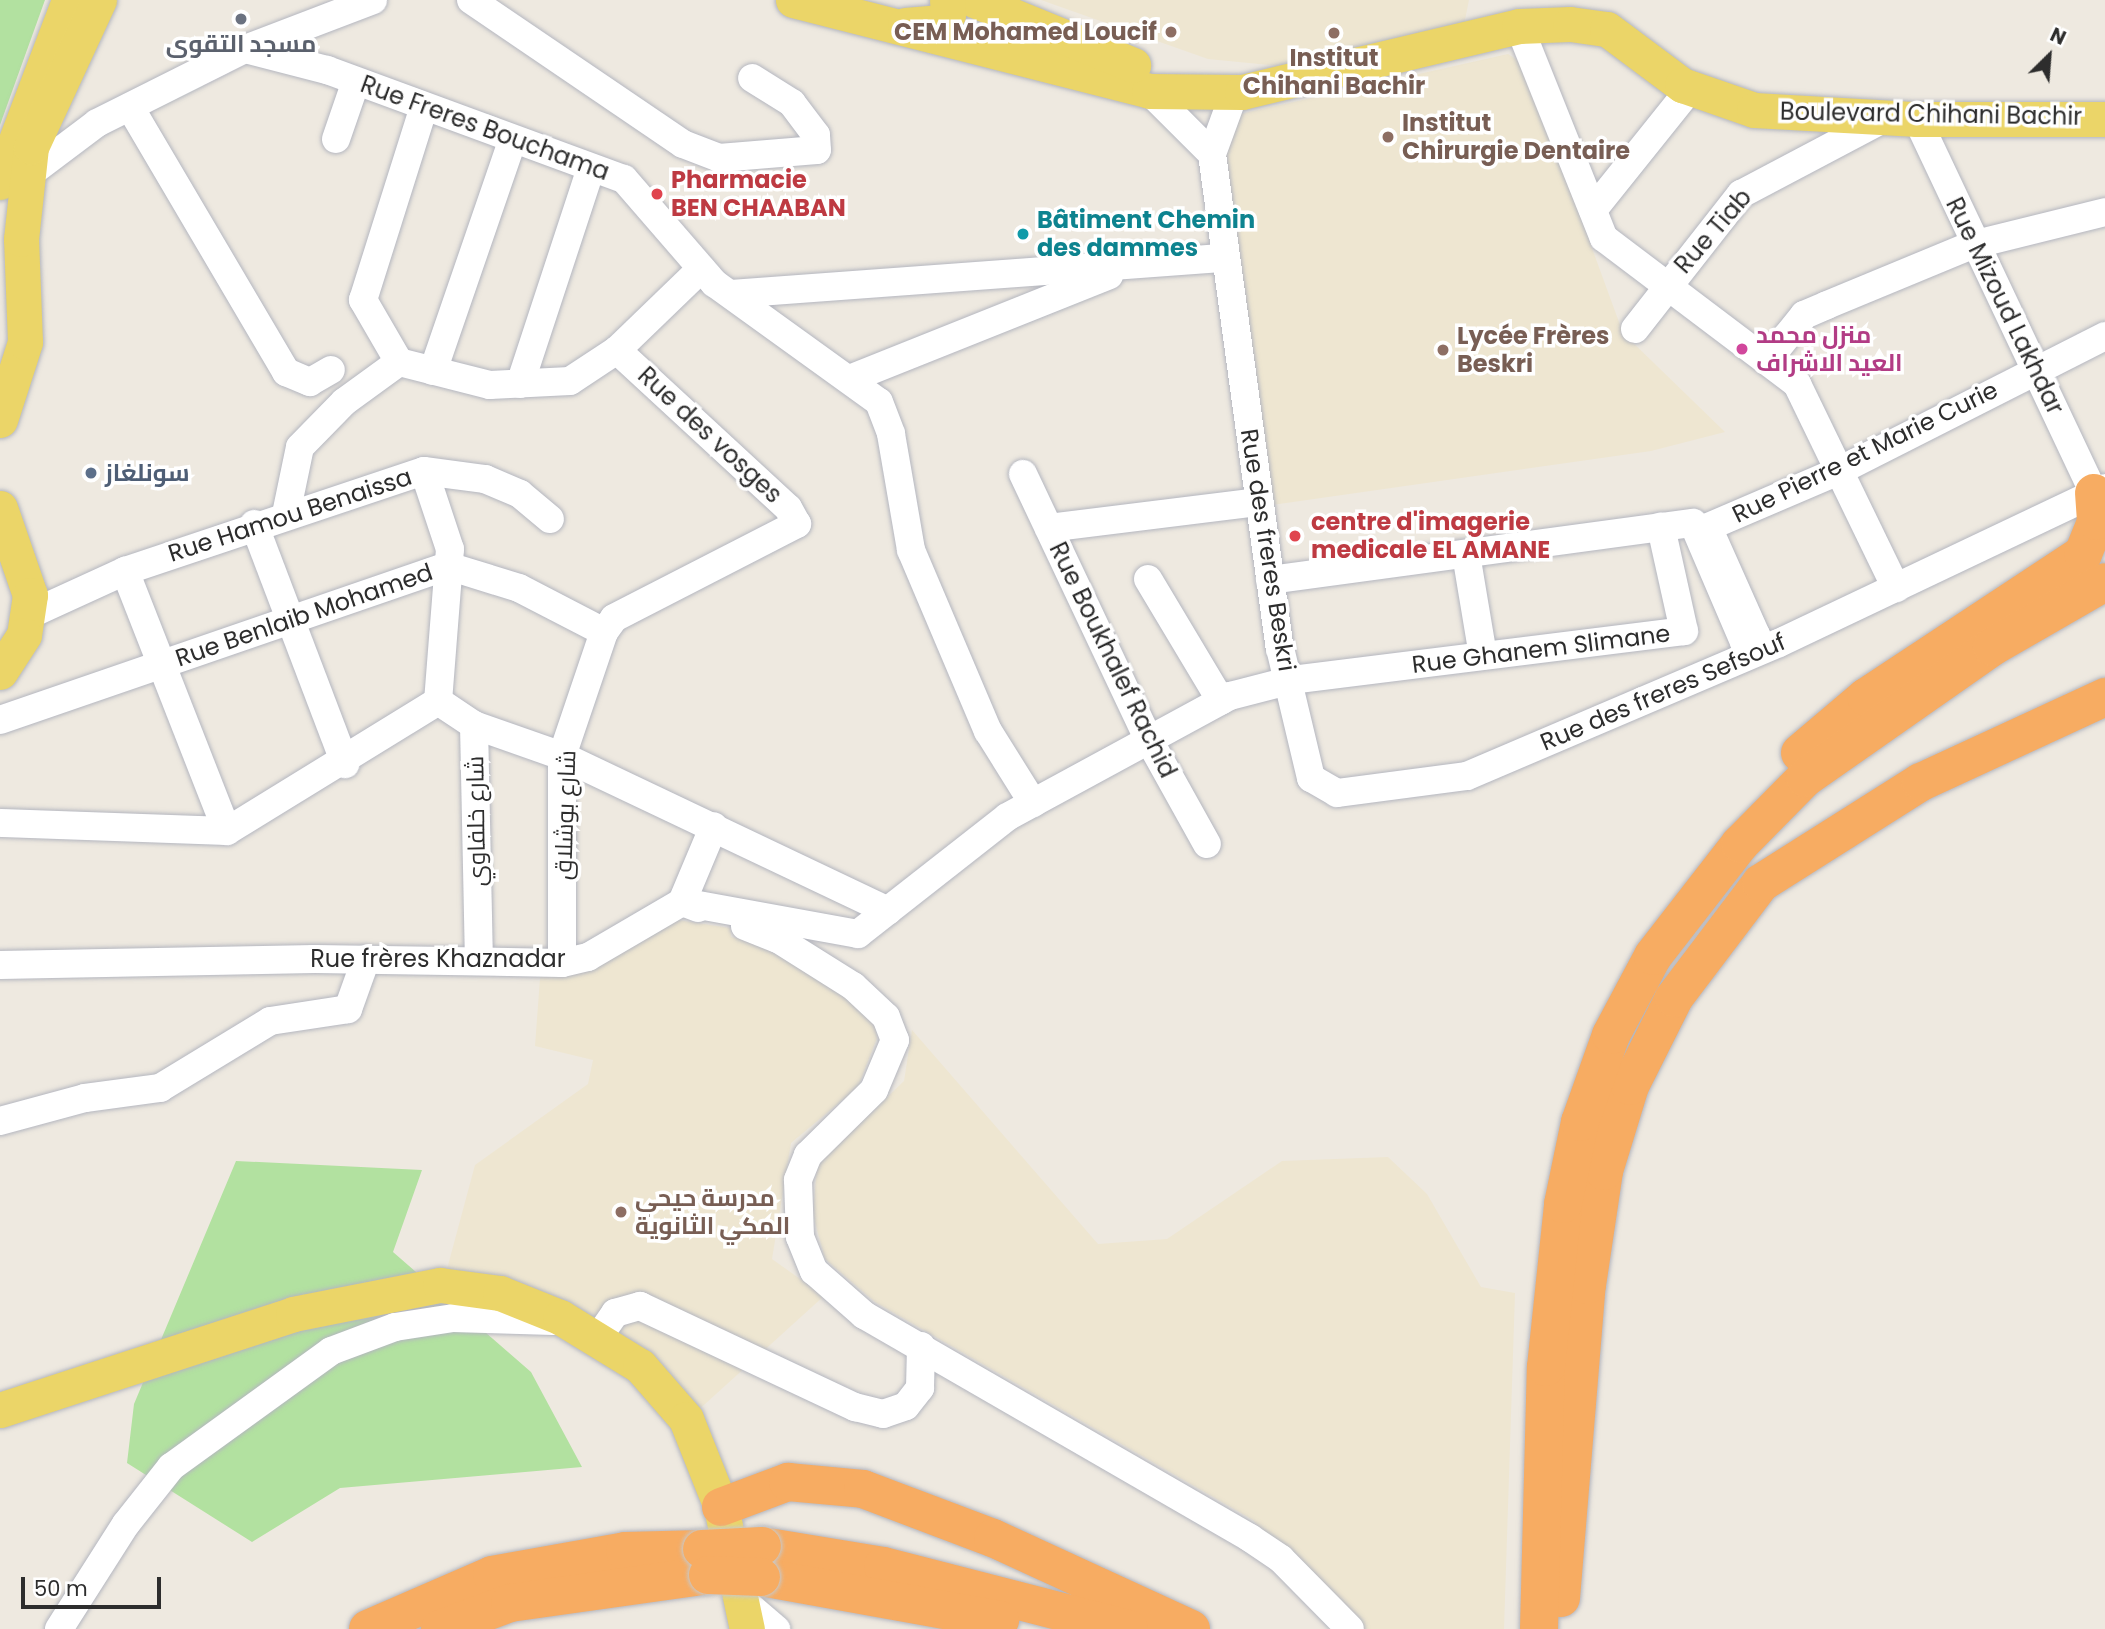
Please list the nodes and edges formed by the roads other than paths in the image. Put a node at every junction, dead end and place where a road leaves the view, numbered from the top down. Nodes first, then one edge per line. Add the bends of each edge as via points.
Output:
1 (69, 0) edge
2 (99, 0) edge
3 (373, 0) edge
4 (471, 0) edge
5 (793, 0) edge
6 (947, 0) edge
7 (974, 0) edge
8 (901, 25) junction
9 (1520, 26) junction
10 (245, 49) junction
11 (752, 78) dead end
12 (356, 81) junction
13 (1690, 89) junction
14 (1149, 91) junction
15 (1238, 92) junction
16 (424, 106) junction
17 (130, 107) junction
18 (1901, 118) junction
19 (2105, 118) edge
20 (336, 139) dead end
21 (513, 139) junction
22 (1212, 153) junction
23 (591, 168) junction
24 (14, 178) edge
25 (1593, 210) junction
26 (2105, 212) edge
27 (11, 237) edge
28 (1972, 245) junction
29 (1225, 258) junction
30 (1135, 265) junction
31 (701, 269) junction
32 (1667, 285) junction
33 (731, 294) junction
34 (1635, 329) dead end
35 (2105, 336) edge
36 (617, 350) junction
37 (1767, 361) junction
38 (398, 362) junction
39 (2037, 368) junction
40 (331, 370) dead end
41 (433, 371) junction
42 (852, 378) junction
43 (520, 383) junction
44 (0, 421) edge
45 (1841, 470) junction
46 (424, 471) junction
47 (1023, 474) dead end
48 (2099, 490) edge
49 (1259, 502) junction
50 (0, 508) edge
51 (286, 514) junction
52 (550, 519) dead end
53 (254, 524) junction
54 (1661, 527) junction
55 (1049, 528) junction
56 (0, 547) edge
57 (1466, 554) junction
58 (448, 566) junction
59 (125, 571) junction
60 (27, 575) junction
61 (1149, 579) dead end
62 (1270, 580) junction
63 (2105, 582) edge
64 (1895, 588) junction
65 (29, 615) junction
66 (287, 621) junction
67 (604, 632) junction
68 (1483, 656) junction
69 (162, 663) junction
70 (0, 672) edge
71 (1292, 680) junction
72 (2105, 697) edge
73 (438, 701) junction
74 (1221, 701) junction
75 (0, 720) edge
76 (474, 725) junction
77 (1149, 740) junction
78 (562, 756) junction
79 (345, 764) junction
80 (1033, 803) junction
81 (0, 823) edge
82 (714, 826) junction
83 (227, 831) junction
84 (1207, 844) dead end
85 (682, 902) junction
86 (887, 911) junction
87 (1653, 956) junction
88 (366, 960) junction
89 (479, 961) junction
90 (562, 963) junction
91 (0, 965) edge
92 (0, 1121) edge
93 (583, 1331) junction
94 (921, 1346) junction
95 (0, 1410) edge
96 (721, 1507) junction
97 (705, 1562) junction
98 (753, 1588) edge
99 (59, 1629) edge
100 (368, 1629) edge
101 (440, 1629) edge
102 (776, 1629) edge
103 (1037, 1629) edge
104 (1129, 1629) edge
105 (1191, 1629) edge
106 (1350, 1629) edge
107 (1539, 1629) edge
108 (1560, 1629) edge

1 - 24 main road
2 - 24 main road
3 - 10 street
4 - 11 street via 683,144 719,158 817,150 816,135 792,103
5 - 8 main road
6 - 8 main road via 948,14 938,22
7 - 15 main road via 1106,56
8 - 14 main road
9 - 13 main road, Boulevard Chihani Bachir via 1607,29
9 - 15 main road, Boulevard Chihani Bachir
9 - 25 street
10 - 12 street, Rue Freres Bouchama
10 - 17 street
12 - 16 street, Rue Freres Bouchama
12 - 20 street
13 - 18 main road, Boulevard Chihani Bachir via 1754,110
13 - 25 street
14 - 15 main road
14 - 22 street
15 - 22 street, Rue des freres Beskri
16 - 21 street, Rue Freres Bouchama
16 - 38 street via 363,300
17 - 24 street via 64,143
17 - 40 street via 286,372 310,382
18 - 19 main road, Boulevard Chihani Bachir
18 - 28 street, Rue Mizoud Lakhdar
18 - 32 street, Rue Tiab via 1751,187
21 - 23 street, Rue Freres Bouchama
21 - 41 street
22 - 29 street, Rue des freres Beskri
23 - 31 street, Rue Freres Bouchama via 625,179
23 - 43 street
24 - 27 main road
25 - 32 street via 1604,237
26 - 28 street
27 - 44 main road via 25,342
28 - 37 street via 1804,315
28 - 39 street, Rue Mizoud Lakhdar
29 - 30 street
29 - 49 street, Rue des freres Beskri
30 - 33 street
30 - 42 street
31 - 33 street, Rue Freres Bouchama
31 - 36 street
32 - 34 street, Rue Tiab
32 - 37 street
33 - 42 street, Rue Freres Bouchama
35 - 39 street, Rue Pierre et Marie Curie
36 - 43 street via 570,381
36 - 67 street, Rue des vosges via 788,508 797,524 614,618
37 - 45 street via 1797,384
38 - 41 street
38 - 51 street via 344,402 300,447
39 - 45 street, Rue Pierre et Marie Curie
39 - 48 street, Rue Mizoud Lakhdar
41 - 43 street via 490,385
42 - 80 street, Rue Freres Bouchama via 879,402 911,550 988,731 1016,785
45 - 54 street, Rue Pierre et Marie Curie via 1708,527 1756,635 1744,642 1692,523
45 - 64 street
46 - 51 street, Rue Hamou Benaissa
46 - 52 street, Rue Hamou Benaissa via 485,479 520,494
46 - 58 street via 450,549
47 - 55 street, Rue Boukhalef Rachid
48 - 64 street, Rue des freres Sefsouf
48 - 87 highway via 2096,521 2083,554 1866,697 1756,796 1714,848
49 - 55 street
49 - 62 street, Rue des freres Beskri
50 - 60 main road
51 - 53 street, Rue Hamou Benaissa
53 - 59 street, Rue Hamou Benaissa
53 - 66 street
54 - 57 street
54 - 68 street, Rue Ghanem Slimane via 1684,631
55 - 77 street, Rue Boukhalef Rachid
56 - 60 main road
57 - 62 street
57 - 68 street
58 - 66 street, Rue Benlaib Mohamed
58 - 67 street, Rue Benlaib Mohamed via 519,588
58 - 73 street
59 - 65 street, Rue Hamou Benaissa
59 - 69 street
60 - 65 main road
61 - 74 street
62 - 71 street, Rue des freres Beskri
63 - 87 highway via 1992,648 1805,778 1740,844
64 - 71 street, Rue des freres Sefsouf via 1467,776 1337,793 1311,778
65 - 70 main road via 16,653
66 - 69 street, Rue Benlaib Mohamed
66 - 79 street
67 - 78 street, شارع بوشلاق
68 - 71 street, Rue Ghanem Slimane
69 - 75 street, Rue Benlaib Mohamed
69 - 83 street
71 - 74 street, Rue des freres Beskri
72 - 108 highway via 1921,782 1761,883 1674,998 1630,1086 1604,1171 1587,1286
73 - 76 street, شارع خلفاوي
73 - 79 street
74 - 77 street, Rue des freres Beskri
76 - 78 street
76 - 89 street, شارع خلفاوي
77 - 80 street, Rue des freres Beskri
77 - 84 street, Rue Boukhalef Rachid
78 - 82 street
78 - 90 street, شارع بوشلاق
79 - 83 street
80 - 86 street, Rue des freres Beskri
81 - 83 street
82 - 85 street
82 - 86 street
85 - 86 street, Rue des freres Beskri via 858,934
85 - 90 street, Rue frères Khaznadar via 588,957
85 - 94 street via 778,939 853,986 886,1017 895,1040 889,1063 874,1090 808,1155 796,1208 814,1270 835,1295
87 - 107 highway via 1607,1047 1580,1122 1563,1204 1546,1367
88 - 89 street, Rue frères Khaznadar
88 - 91 street, Rue frères Khaznadar
88 - 92 street via 348,1009 270,1021 160,1088 85,1097
89 - 90 street, Rue frères Khaznadar
93 - 94 street via 615,1313 640,1306 855,1407 884,1414 905,1406 920,1388
93 - 95 main road via 500,1293 440,1285 293,1314
93 - 96 main road via 640,1366 686,1419
93 - 99 street via 453,1318 395,1326 331,1351 171,1467 126,1524
94 - 106 street via 1250,1538
96 - 98 main road
96 - 105 highway via 788,1482 863,1489 993,1538
97 - 98 highway, bridge
97 - 100 highway via 625,1551 492,1575
97 - 101 highway via 510,1603
98 - 102 street
98 - 103 highway
98 - 104 highway via 883,1566

